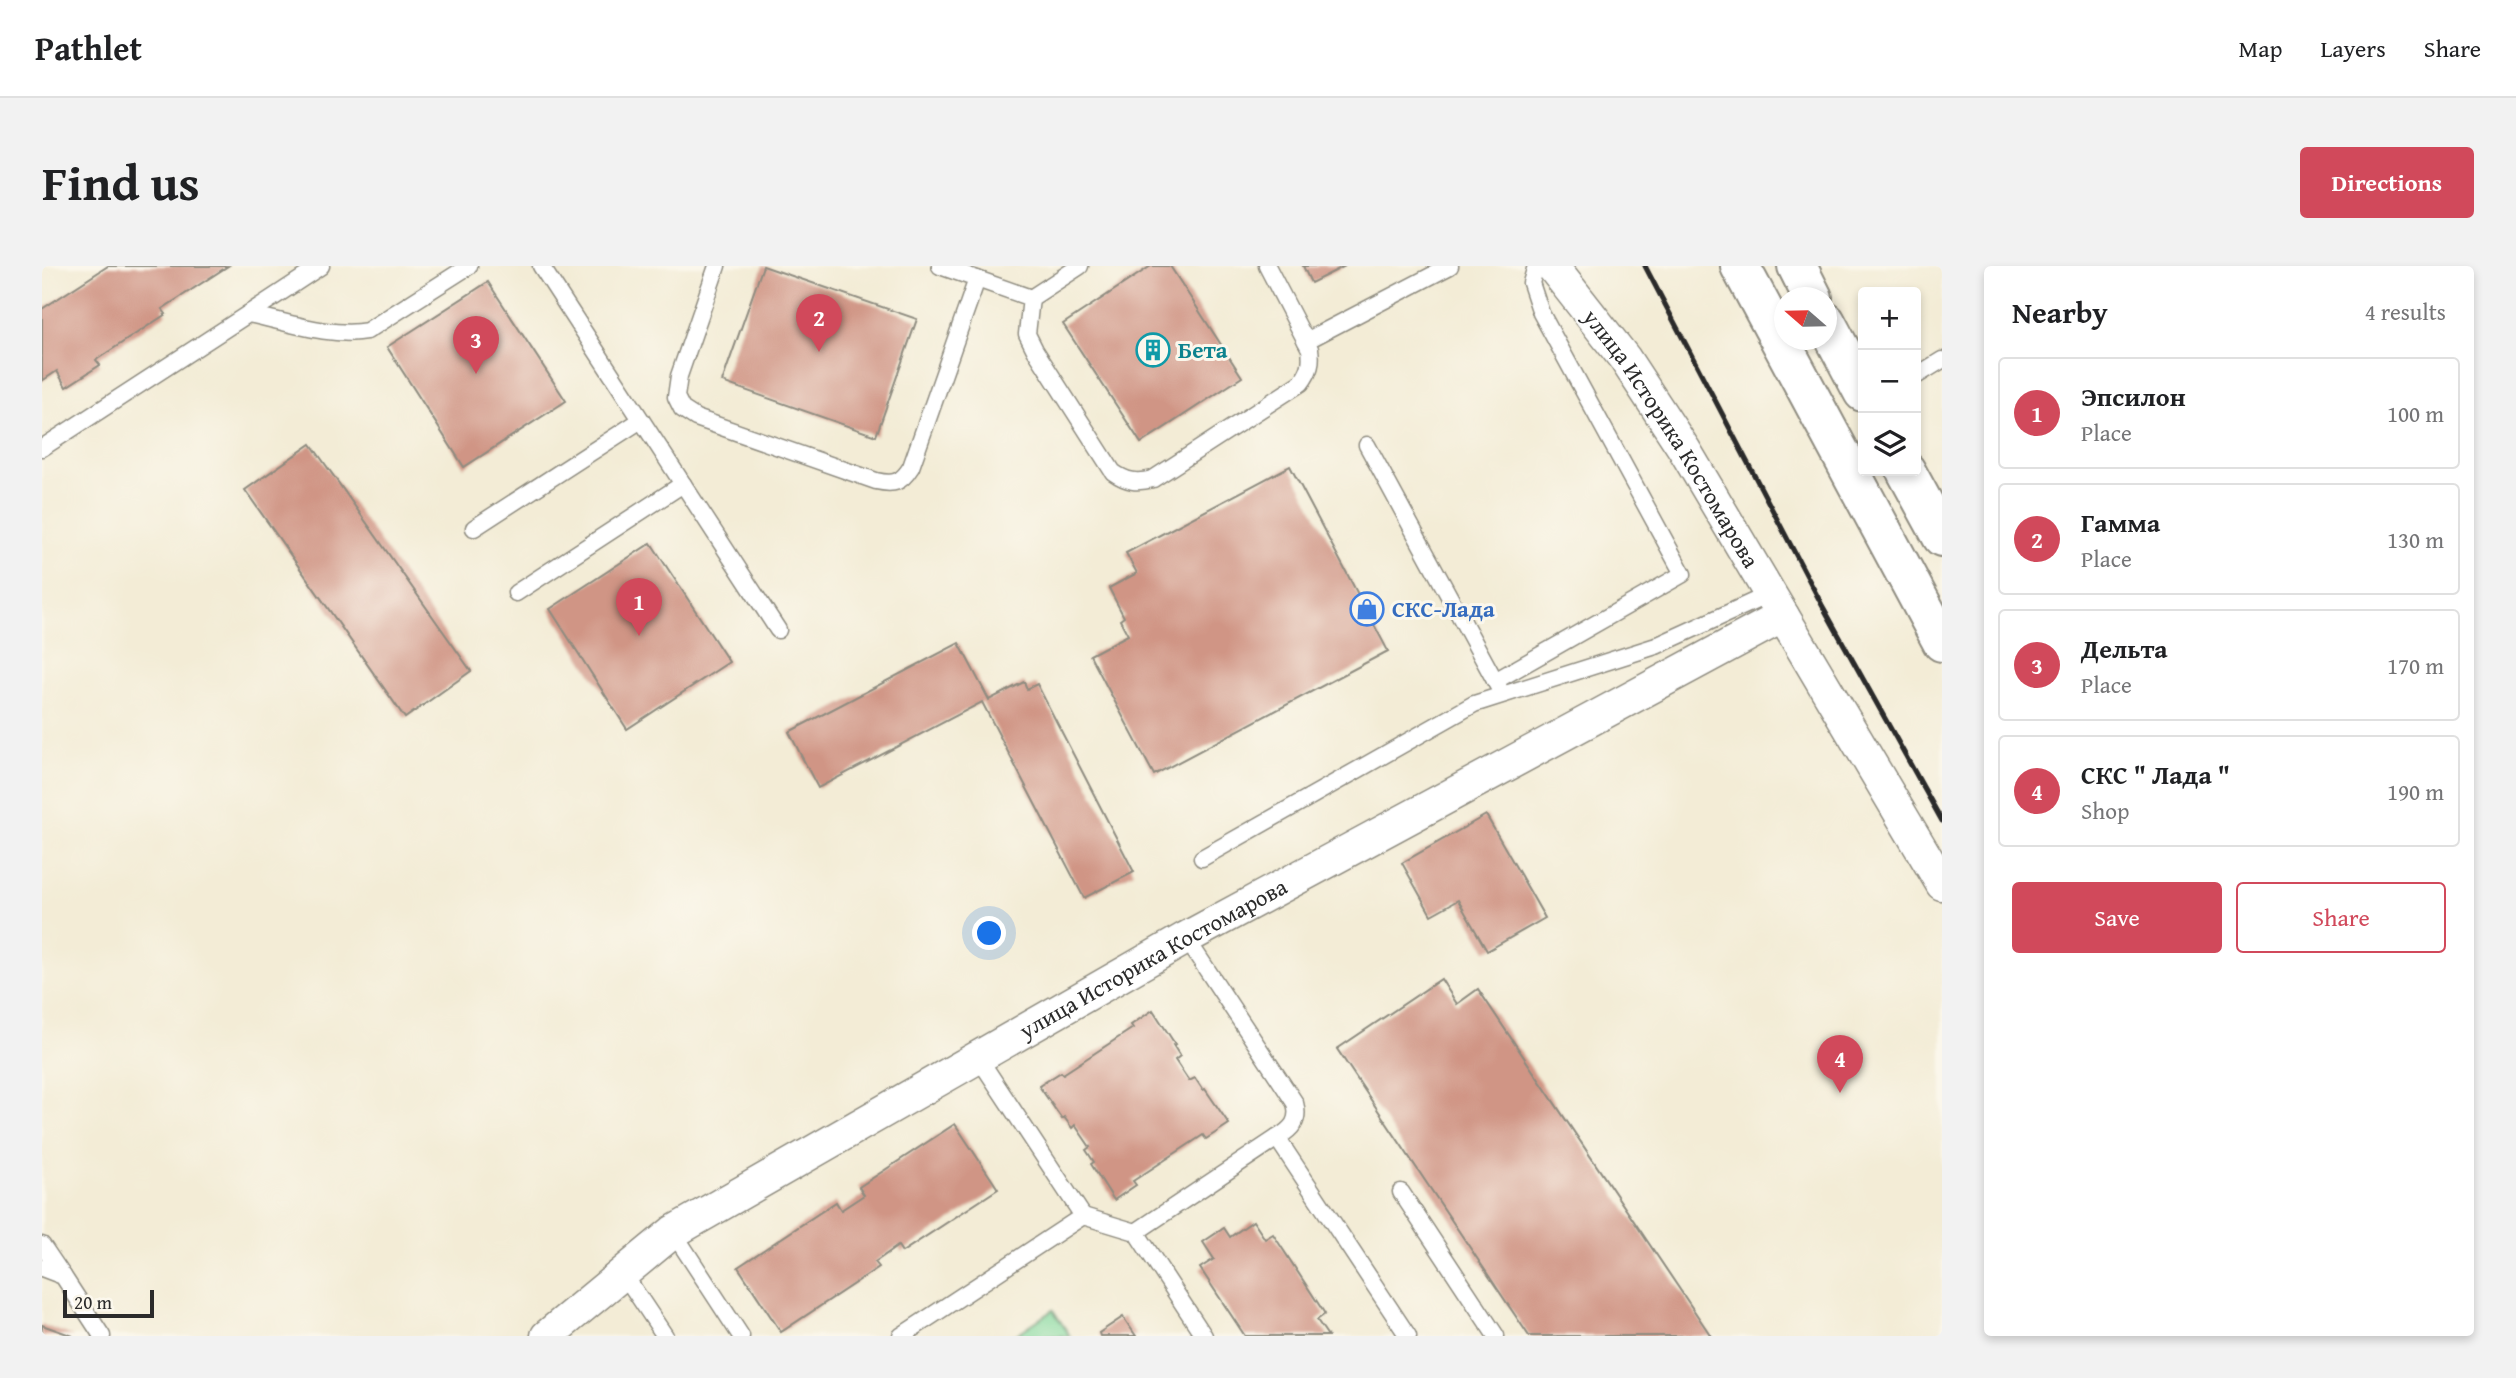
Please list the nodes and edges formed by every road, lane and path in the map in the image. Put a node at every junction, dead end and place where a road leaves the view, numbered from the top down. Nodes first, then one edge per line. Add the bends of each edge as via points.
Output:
1 (321, 266) edge
2 (469, 266) edge
3 (541, 266) edge
4 (718, 266) edge
5 (940, 266) edge
6 (1080, 266) edge
7 (1267, 266) edge
8 (1450, 266) edge
9 (1536, 266) edge
10 (1552, 266) edge
11 (1740, 266) edge
12 (1797, 266) edge
13 (977, 279) junction
14 (1808, 287) edge
15 (1031, 298) junction
16 (248, 314) junction
17 (1306, 341) junction
18 (1837, 343) edge
19 (1942, 360) edge
20 (1921, 373) edge
21 (1858, 383) edge
22 (641, 419) junction
23 (1367, 445) dead end
24 (43, 446) edge
25 (1909, 476) edge
26 (683, 484) junction
27 (474, 528) dead end
28 (1942, 537) edge
29 (516, 593) dead end
30 (1776, 605) junction
31 (778, 630) dead end
32 (1942, 642) edge
33 (1498, 687) junction
34 (1202, 858) dead end
35 (1942, 884) edge
36 (1186, 938) junction
37 (978, 1057) junction
38 (1278, 1138) junction
39 (1401, 1192) dead end
40 (1083, 1216) junction
41 (673, 1232) junction
42 (1136, 1232) junction
43 (42, 1245) edge
44 (42, 1268) edge
45 (623, 1273) junction
46 (63, 1276) junction
47 (102, 1336) edge
48 (547, 1336) edge
49 (665, 1336) edge
50 (741, 1336) edge
51 (901, 1336) edge
52 (1204, 1336) edge
53 (1408, 1336) edge
54 (1496, 1336) edge

1 - 16 lane
2 - 16 lane via 367,331 333,332
3 - 22 lane
4 - 13 lane via 679,376 676,397 682,409 696,418 891,485 902,480 911,467
5 - 13 lane
6 - 15 lane
7 - 17 lane
8 - 17 lane
9 - 33 lane via 1531,283 1541,313 1683,574
10 - 30 street, улица Историка Костомарова via 1625,359
11 - 32 highway
12 - 14 highway
13 - 15 lane
15 - 17 lane via 1027,334 1035,350 1113,472 1138,483 1153,479 1301,383 1312,363
16 - 24 lane
18 - 21 highway
19 - 20 lane
22 - 26 lane
22 - 27 lane
23 - 33 lane
25 - 28 highway
26 - 29 lane
26 - 31 lane
30 - 33 lane via 1656,646
30 - 35 street, улица Историка Костомарова
30 - 36 street, улица Историка Костомарова
33 - 34 lane
36 - 37 street, улица Историка Костомарова
36 - 38 lane via 1295,1103 1295,1123
37 - 40 lane
37 - 41 street, улица Историка Костомарова
38 - 42 lane
38 - 53 lane
39 - 54 lane
40 - 42 lane
40 - 51 lane
41 - 45 street, улица Историка Костомарова
41 - 50 lane
42 - 52 lane
43 - 46 lane
44 - 46 lane
45 - 48 street, улица Историка Костомарова
45 - 49 lane
46 - 47 lane

